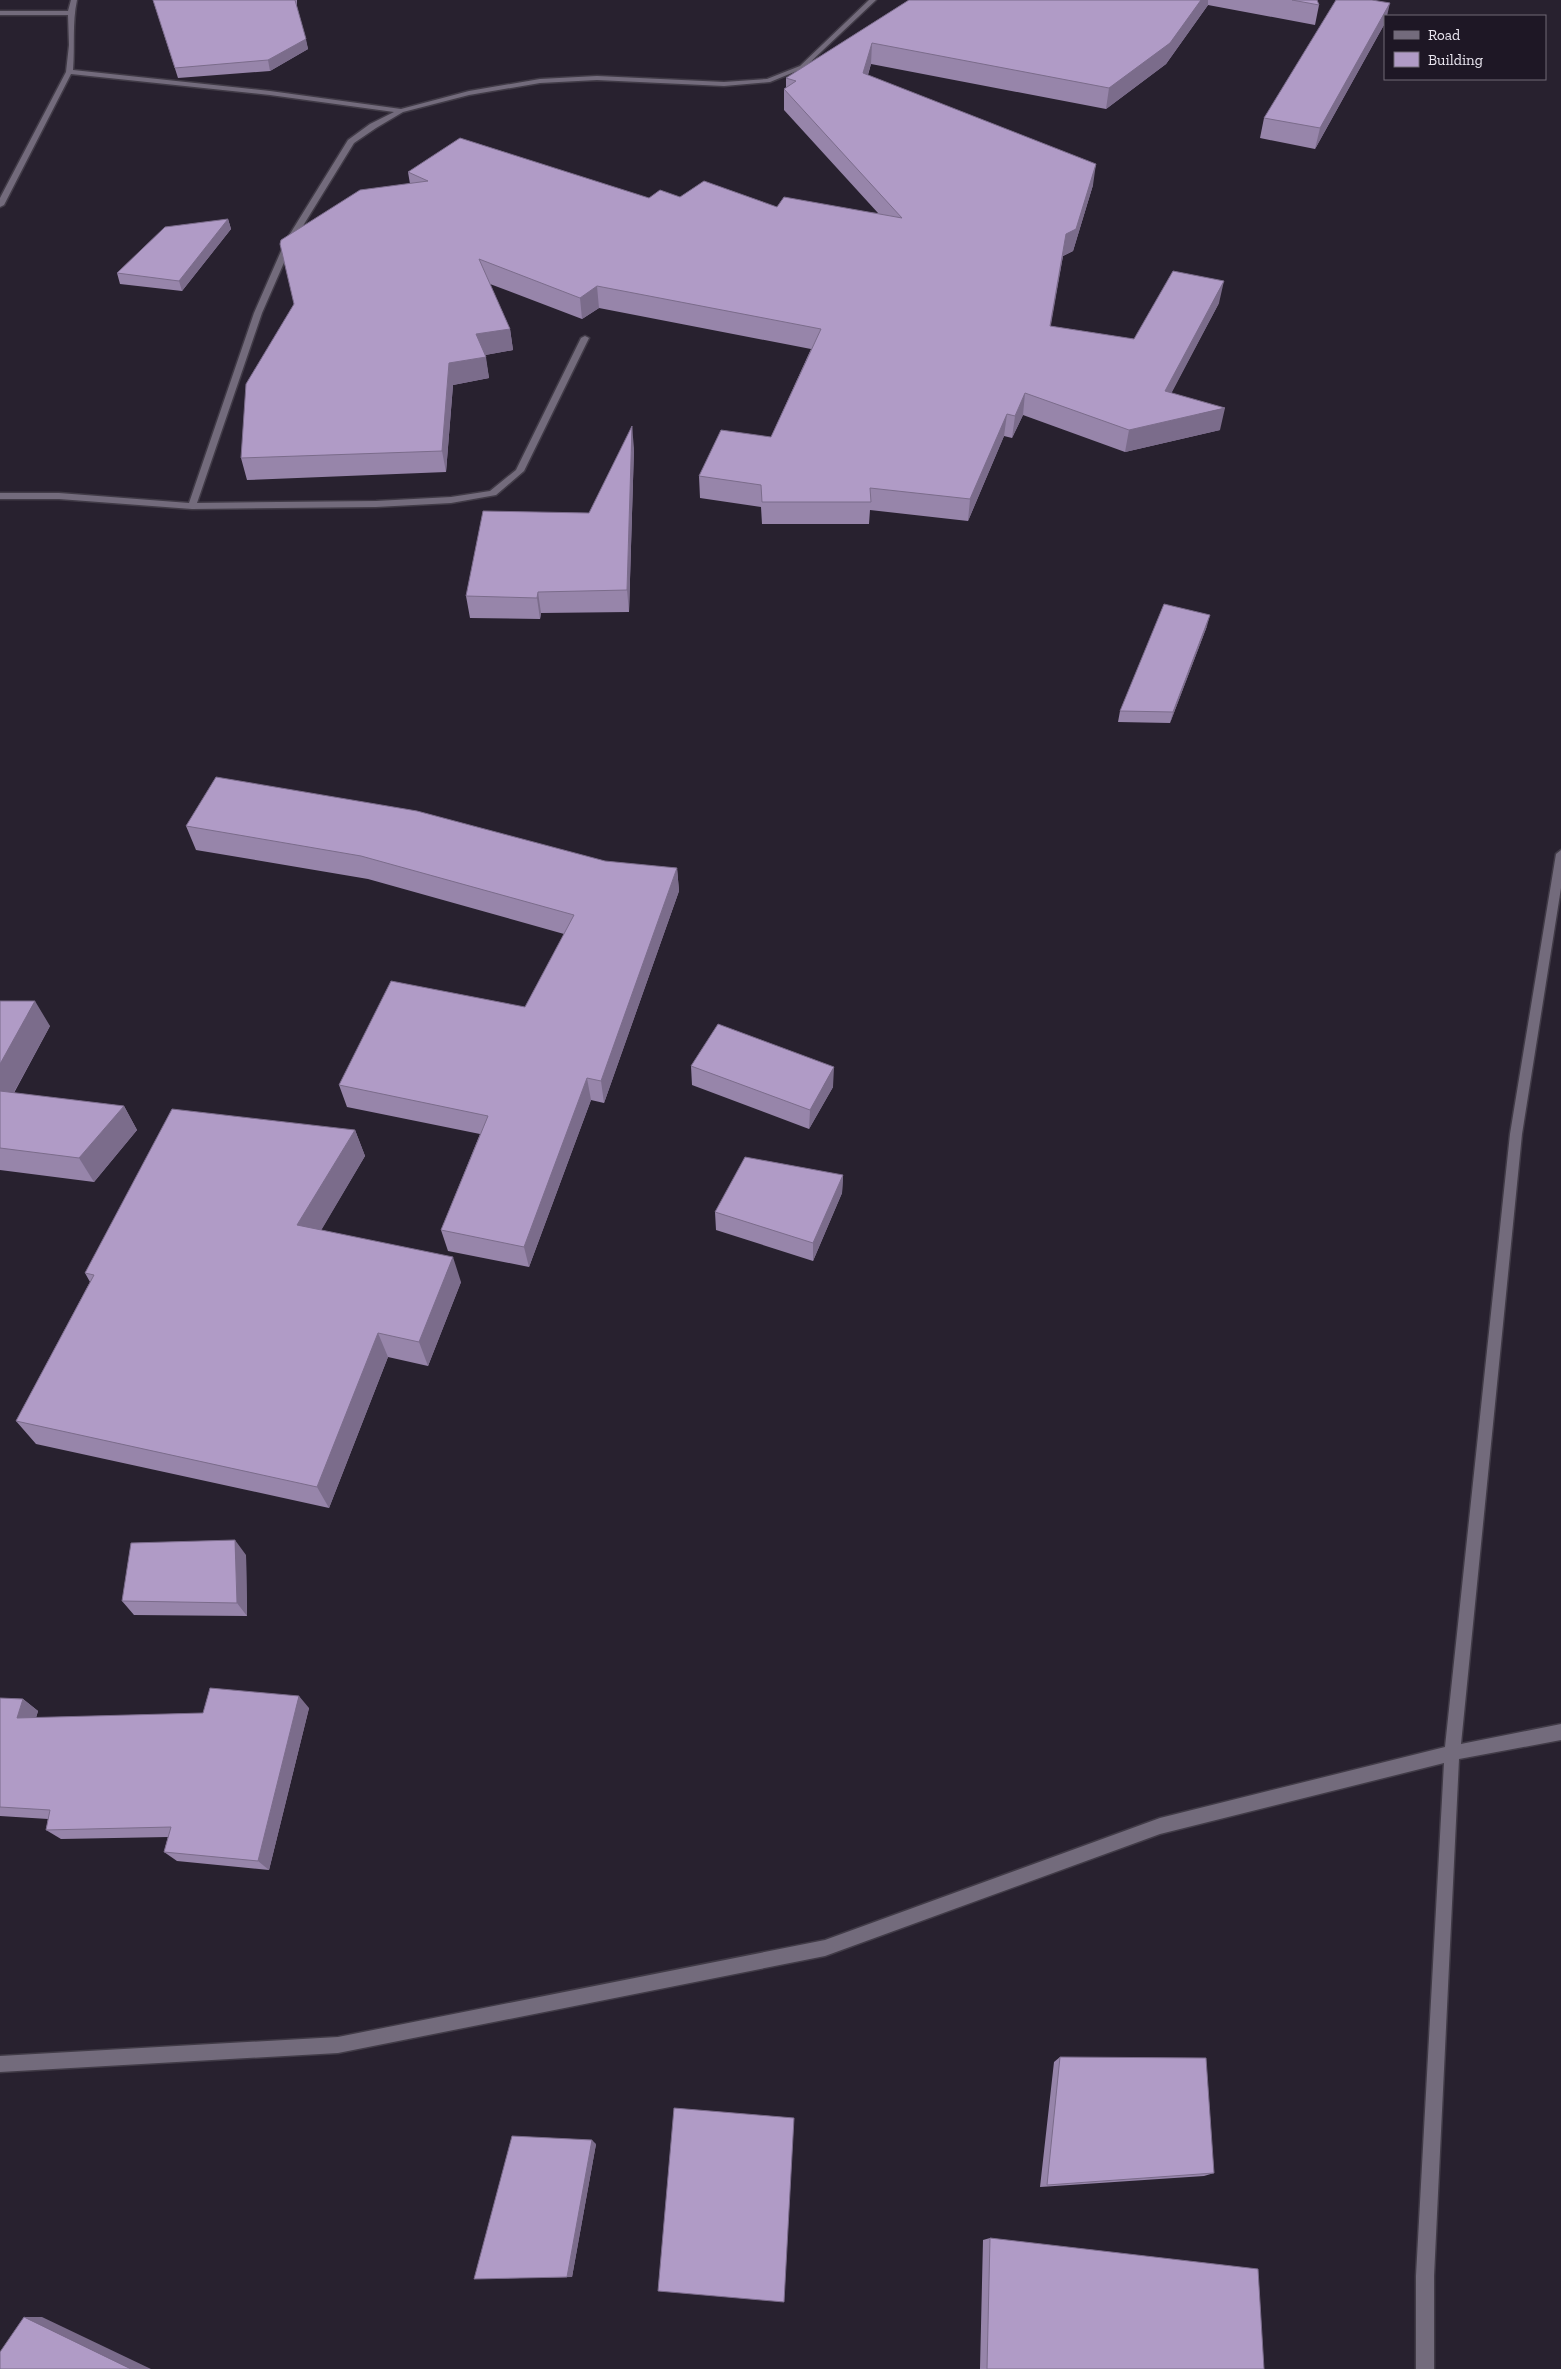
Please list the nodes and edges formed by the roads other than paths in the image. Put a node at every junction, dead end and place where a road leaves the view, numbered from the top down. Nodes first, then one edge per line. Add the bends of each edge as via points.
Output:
1 (74, 0) edge
2 (873, 0) edge
3 (71, 12) junction
4 (0, 13) edge
5 (69, 72) junction
6 (401, 111) junction
7 (0, 205) edge
8 (585, 338) dead end
9 (0, 496) edge
10 (192, 506) junction
11 (1561, 854) edge
12 (1558, 895) edge
13 (1561, 1732) edge
14 (1452, 1753) junction
15 (0, 2064) edge
16 (1425, 2369) edge

1 - 3 street
2 - 6 street via 802,67 768,81 724,84 597,78 540,81 469,93
3 - 4 street
3 - 5 street
5 - 6 street via 270,93
5 - 7 street
6 - 10 street via 351,142 289,242 258,313
8 - 10 street via 520,471 493,493 451,500 376,504
9 - 10 street via 59,496
11 - 12 street
12 - 14 street via 1516,1134
13 - 14 street
14 - 15 street via 1160,1826 825,1948 338,2045
14 - 16 street via 1425,2276

